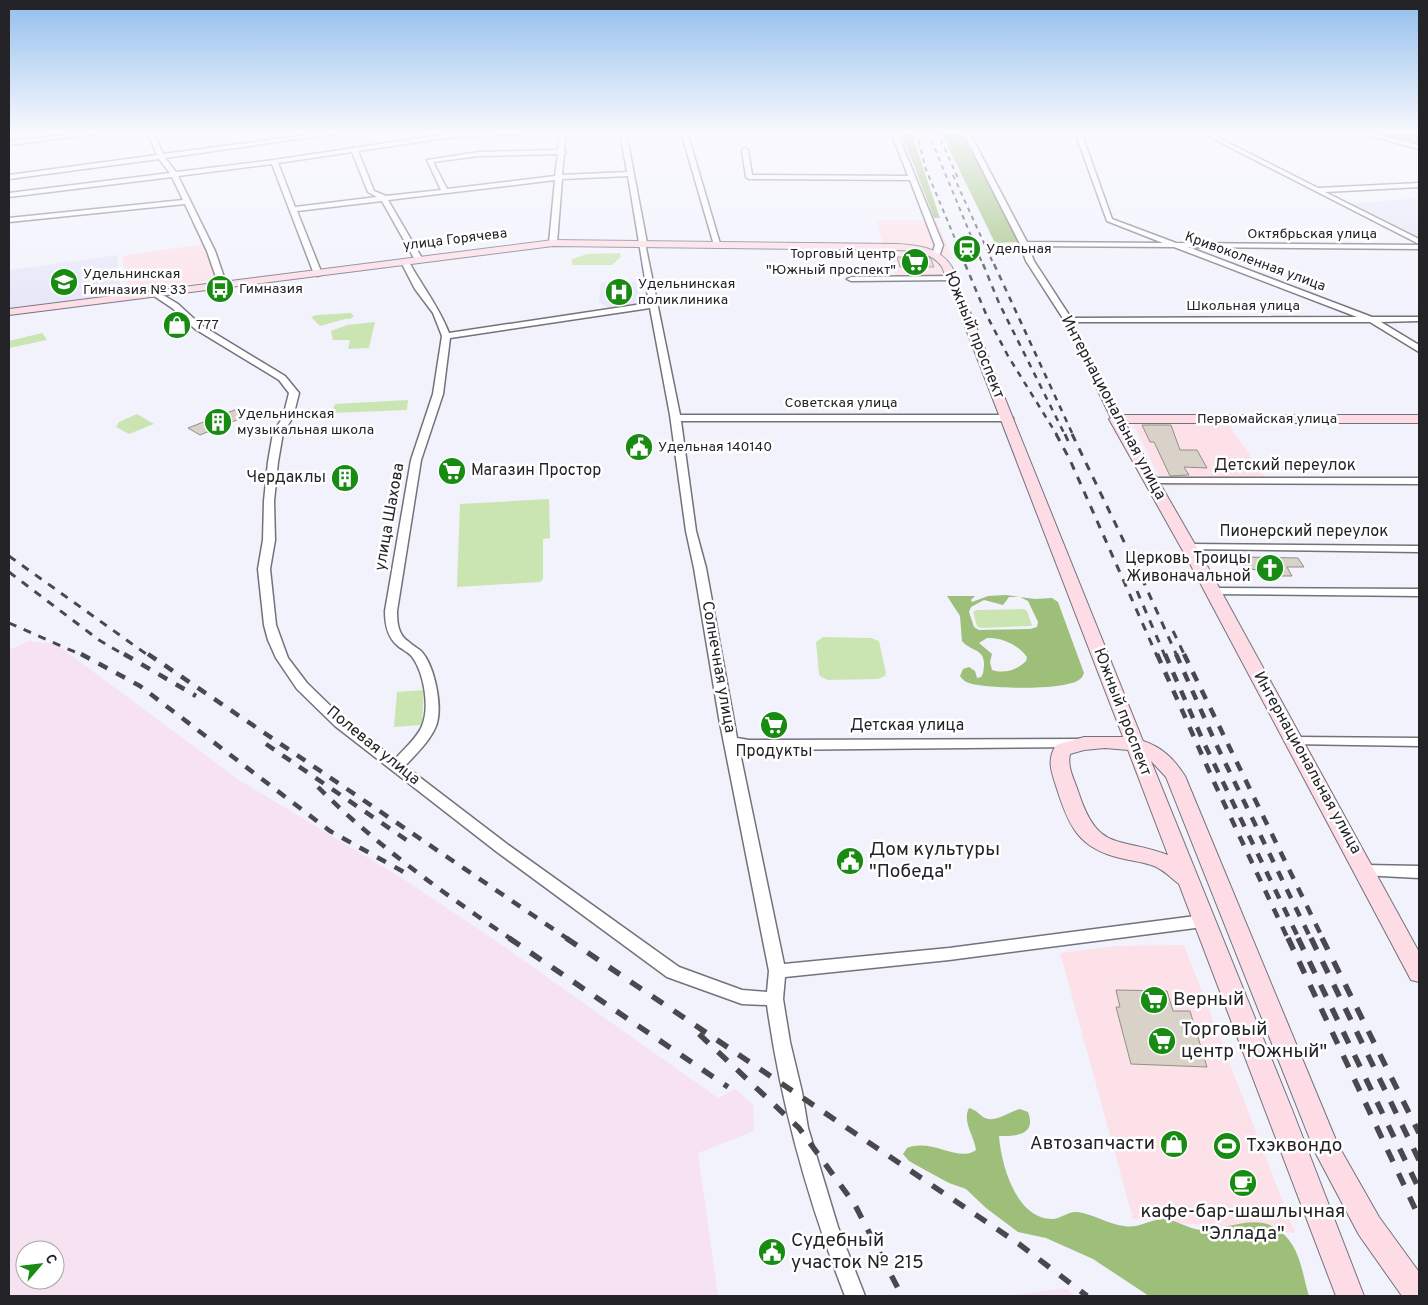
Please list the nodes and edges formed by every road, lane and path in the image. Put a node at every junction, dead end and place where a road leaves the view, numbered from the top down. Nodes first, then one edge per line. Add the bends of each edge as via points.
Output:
1 (27, 193) edge
2 (182, 193) edge
3 (287, 193) edge
4 (373, 193) edge
5 (428, 193) edge
6 (557, 193) edge
7 (634, 193) edge
8 (702, 193) edge
9 (917, 193) edge
10 (998, 193) edge
11 (1099, 193) edge
12 (1322, 193) edge
13 (9, 195) edge
14 (384, 198) junction
15 (186, 202) junction
16 (294, 209) junction
17 (9, 220) edge
18 (1419, 242) edge
19 (553, 243) junction
20 (643, 243) junction
21 (1024, 244) junction
22 (718, 245) junction
23 (1176, 246) junction
24 (1419, 247) edge
25 (936, 255) junction
26 (419, 260) junction
27 (405, 262) junction
28 (318, 274) junction
29 (952, 278) junction
30 (851, 279) dead end
31 (223, 286) junction
32 (155, 294) junction
33 (654, 305) junction
34 (9, 312) edge
35 (1419, 319) edge
36 (1068, 320) junction
37 (1374, 320) junction
38 (446, 336) junction
39 (1419, 349) edge
40 (675, 418) junction
41 (1008, 418) junction
42 (1116, 419) junction
43 (1419, 419) edge
44 (1151, 481) junction
45 (1419, 482) edge
46 (1189, 547) junction
47 (1419, 549) edge
48 (1214, 592) junction
49 (1419, 593) edge
50 (732, 741) junction
51 (1294, 741) junction
52 (1419, 742) edge
53 (1083, 743) junction
54 (1133, 744) junction
55 (397, 766) junction
56 (1168, 831) junction
57 (1139, 856) junction
58 (1366, 872) junction
59 (1419, 872) edge
60 (1188, 879) junction
61 (1203, 921) junction
62 (778, 972) junction
63 (1419, 973) edge
64 (775, 999) junction
65 (854, 1296) edge
66 (1350, 1296) edge
67 (1419, 1296) edge

1 - 13 street
2 - 15 street
3 - 16 street
4 - 14 street
5 - 14 street
6 - 19 street
7 - 20 street, Солнечная улица
8 - 22 street
9 - 25 street, Южный проспект via 939,245
10 - 21 street, Интернациональная улица
11 - 23 street, Кривоколенная улица via 1109,220
12 - 18 street
14 - 16 street
14 - 26 street
15 - 17 street
15 - 31 street via 211,252
16 - 28 street
19 - 20 main road, улица Горячева
19 - 26 main road, улица Горячева
20 - 22 main road, улица Горячева
20 - 33 street, Солнечная улица
21 - 23 street, Октябрьская улица
21 - 36 street, Интернациональная улица via 1030,261
22 - 25 main road, улица Горячева via 897,247
23 - 24 street, Октябрьская улица
23 - 37 street, Кривоколенная улица
25 - 29 main road, Южный проспект via 945,262
26 - 27 main road, улица Горячева
27 - 28 main road, улица Горячева
27 - 38 street, улица Шахова via 437,313
28 - 31 main road, улица Горячева
29 - 30 street
29 - 41 main road, Южный проспект
31 - 32 main road, улица Горячева
32 - 34 main road, улица Горячева
32 - 55 street, Полевая улица via 175,306 198,327 282,378 292,390 288,417 278,433 273,462 264,570 274,640 282,658 302,686 340,723
33 - 38 street
33 - 40 street, Солнечная улица
35 - 37 street, Школьная улица
36 - 37 street, Школьная улица
36 - 42 street, Интернациональная улица
37 - 39 street, Кривоколенная улица
38 - 55 street, улица Шахова via 438,394 415,466 391,611 391,626 396,637 419,656 431,686 430,724
40 - 41 street, Советская улица
40 - 50 street, Солнечная улица via 692,531
41 - 54 main road, Южный проспект
42 - 43 main road, Первомайская улица
42 - 44 main road, Интернациональная улица
44 - 45 street, Детский переулок
44 - 46 main road, Интернациональная улица
46 - 47 street, Пионерский переулок
46 - 48 main road, Интернациональная улица
48 - 49 street
48 - 51 main road, Интернациональная улица
50 - 53 street, Детская улица via 741,744
50 - 62 street, Солнечная улица
51 - 52 street
51 - 58 main road, Интернациональная улица
53 - 54 main road
53 - 57 main road via 1063,750 1058,762 1075,813 1094,839 1108,848
54 - 56 main road, Южный проспект
54 - 67 main road via 1159,756 1175,776 1312,1117 1346,1188
55 - 64 street, Полевая улица via 502,848 673,972 742,997
56 - 57 main road via 1160,846
56 - 60 main road, Южный проспект
57 - 60 main road via 1170,864
58 - 59 street
58 - 63 main road, Интернациональная улица
60 - 61 main road, Южный проспект
61 - 62 street via 949,954
61 - 66 main road, Южный проспект
62 - 64 street, Солнечная улица
64 - 65 street, Солнечная улица via 799,1128 815,1188

